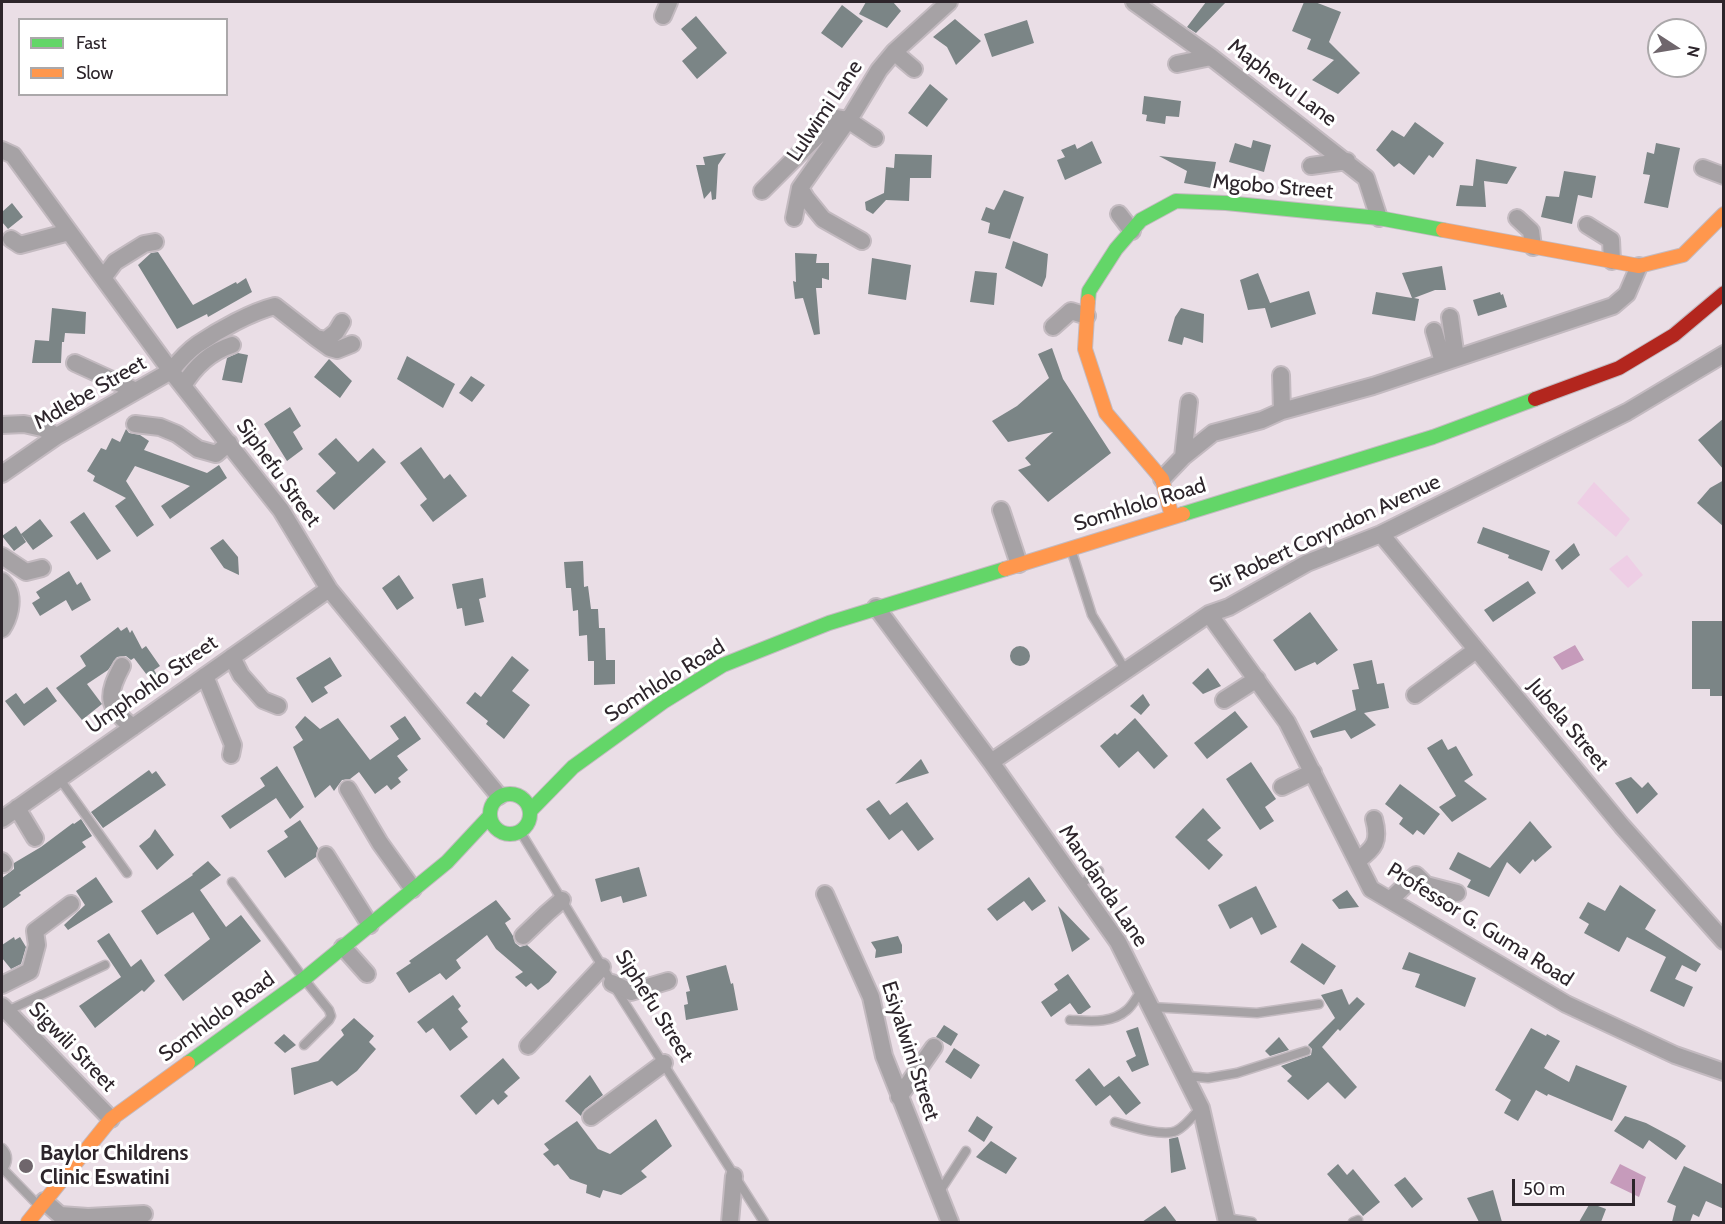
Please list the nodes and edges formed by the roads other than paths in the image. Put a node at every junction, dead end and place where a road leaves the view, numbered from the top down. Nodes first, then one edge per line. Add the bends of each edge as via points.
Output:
1 (949, 2) edge
2 (1134, 2) edge
3 (894, 52) junction
4 (1210, 57) junction
5 (1177, 64) dead end
6 (914, 69) dead end
7 (848, 120) junction
8 (875, 138) dead end
9 (2, 150) edge
10 (1347, 161) junction
11 (1311, 166) dead end
12 (1703, 168) dead end
13 (1724, 176) edge
14 (800, 188) junction
15 (762, 191) dead end
16 (1119, 214) dead end
17 (1724, 214) edge
18 (794, 218) dead end
19 (1379, 218) junction
20 (1517, 218) dead end
21 (1587, 225) dead end
22 (1132, 231) junction
23 (69, 232) junction
24 (11, 239) dead end
25 (862, 241) dead end
26 (155, 242) dead end
27 (1533, 247) junction
28 (1612, 261) junction
29 (1640, 266) junction
30 (103, 278) junction
31 (1724, 293) edge
32 (1087, 316) junction
33 (1450, 317) dead end
34 (342, 322) dead end
35 (1053, 327) dead end
36 (1434, 331) dead end
37 (316, 338) junction
38 (352, 344) dead end
39 (232, 345) dead end
40 (1724, 354) edge
41 (1450, 360) junction
42 (75, 363) dead end
43 (171, 371) junction
44 (1281, 375) dead end
45 (183, 386) junction
46 (136, 391) junction
47 (1189, 402) dead end
48 (1282, 411) junction
49 (135, 424) dead end
50 (2, 425) edge
51 (57, 436) junction
52 (229, 443) junction
53 (1183, 458) junction
54 (2, 474) edge
55 (1162, 479) junction
56 (1001, 510) dead end
57 (1172, 517) junction
58 (1381, 534) junction
59 (1071, 548) junction
60 (2, 556) edge
61 (1019, 564) junction
62 (42, 568) dead end
63 (2, 580) edge
64 (329, 589) junction
65 (876, 608) junction
66 (1209, 614) junction
67 (2, 629) edge
68 (1476, 650) junction
69 (232, 657) junction
70 (122, 666) dead end
71 (1126, 671) junction
72 (205, 676) junction
73 (1257, 679) junction
74 (1415, 695) dead end
75 (1224, 700) dead end
76 (278, 706) dead end
77 (133, 726) junction
78 (231, 755) dead end
79 (991, 762) junction
80 (573, 766) junction
81 (1313, 772) junction
82 (59, 778) junction
83 (1282, 787) dead end
84 (348, 789) dead end
85 (507, 795) junction
86 (17, 808) junction
87 (530, 811) junction
88 (489, 817) junction
89 (2, 819) edge
90 (1374, 819) dead end
91 (520, 831) junction
92 (503, 834) junction
93 (35, 838) dead end
94 (326, 855) dead end
95 (1357, 861) junction
96 (447, 862) junction
97 (1099, 871) dead end
98 (127, 873) dead end
99 (232, 882) dead end
100 (1078, 886) junction
101 (413, 889) junction
102 (1457, 892) dead end
103 (825, 894) dead end
104 (562, 900) junction
105 (1389, 900) junction
106 (71, 904) dead end
107 (370, 925) junction
108 (523, 936) dead end
109 (1724, 941) edge
110 (343, 947) junction
111 (105, 965) dead end
112 (602, 967) junction
113 (367, 974) dead end
114 (304, 980) junction
115 (668, 981) dead end
116 (612, 983) junction
117 (2, 985) edge
118 (1142, 990) junction
119 (1319, 1004) dead end
120 (1151, 1007) junction
121 (4, 1009) edge
122 (1070, 1020) dead end
123 (304, 1045) dead end
124 (528, 1046) dead end
125 (934, 1047) dead end
126 (1306, 1052) dead end
127 (664, 1063) junction
128 (1724, 1072) edge
129 (1185, 1076) junction
130 (899, 1096) junction
131 (1201, 1108) junction
132 (591, 1117) dead end
133 (111, 1119) junction
134 (1115, 1122) dead end
135 (2, 1148) edge
136 (966, 1151) dead end
137 (2, 1170) edge
138 (734, 1176) junction
139 (938, 1194) junction
140 (41, 1204) junction
141 (144, 1214) dead end
142 (1227, 1220) edge
143 (28, 1222) edge
144 (730, 1222) edge
145 (764, 1222) edge
146 (950, 1222) edge
147 (1252, 1222) edge

1 - 3 street, Lulwimi Lane
2 - 4 street, Maphevu Lane
3 - 6 street
3 - 7 street, Lulwimi Lane
4 - 5 street
4 - 10 street, Maphevu Lane
7 - 8 street
7 - 14 street, Lulwimi Lane
7 - 15 street via 835,118
9 - 23 street, Siphefu Street via 13,155
10 - 11 street
10 - 19 street, Maphevu Lane via 1366,178
12 - 13 street
14 - 18 street
14 - 25 street, Lulwimi Lane via 823,219
16 - 22 street
17 - 29 main road, Mgobo Street via 1683,255
19 - 22 main road, Mgobo Street via 1176,201 1141,220
19 - 27 main road, Mgobo Street
20 - 27 street via 1531,231
21 - 28 street via 1611,240
22 - 32 main road, Mgobo Street via 1089,291
23 - 24 street via 20,244
23 - 30 street, Siphefu Street
26 - 30 street via 144,244 115,262
27 - 28 main road, Mgobo Street
28 - 29 main road, Mgobo Street
29 - 41 street via 1627,294 1613,306
30 - 43 street, Siphefu Street
31 - 57 main road, Somhlolo Road via 1674,335 1619,368 1433,437
32 - 35 street via 1071,311
32 - 55 main road, Mgobo Street via 1085,349 1106,413
33 - 41 street
34 - 37 street via 326,340
36 - 41 street
37 - 38 street via 337,350
37 - 43 street, Mdlebe Street via 275,306 260,310 197,345
39 - 45 street via 218,350 192,371
40 - 58 street, Sir Robert Coryndon Avenue via 1627,412
41 - 48 street
42 - 46 street
43 - 45 street, Siphefu Street
43 - 46 street, Mdlebe Street
44 - 48 street
45 - 52 street, Siphefu Street
46 - 51 street, Mdlebe Street
47 - 53 street
48 - 53 street via 1213,433
49 - 52 street via 160,427 198,449 216,454
50 - 51 street via 24,424
51 - 54 street, Mdlebe Street
52 - 64 street, Siphefu Street via 281,510
53 - 55 street
55 - 57 main road, Mgobo Street
56 - 61 street
57 - 59 main road, Somhlolo Road
58 - 66 street, Sir Robert Coryndon Avenue via 1306,563 1229,607
58 - 68 street, Jubela Street
59 - 61 main road, Somhlolo Road
59 - 71 lane via 1092,615
60 - 62 street via 26,572
61 - 65 main road, Somhlolo Road
63 - 67 street via 9,590 11,607
64 - 69 street, Umphohlo Street
64 - 85 street, Siphefu Street
65 - 79 street, Mandanda Lane
65 - 80 main road, Somhlolo Road via 723,665
66 - 71 street, Sir Robert Coryndon Avenue
66 - 73 street, Professor G. Guma Road
68 - 74 street
68 - 109 street, Jubela Street via 1622,826
69 - 72 street, Umphohlo Street
69 - 76 street via 241,675 263,700
70 - 77 street via 112,686 112,705 119,717
71 - 79 street, Sir Robert Coryndon Avenue
72 - 77 street, Umphohlo Street
72 - 78 street via 233,745
73 - 75 street
73 - 81 street, Professor G. Guma Road via 1287,722
77 - 82 street, Umphohlo Street
79 - 100 street, Mandanda Lane
80 - 85 main road, Somhlolo Road
80 - 87 main road, Somhlolo Road
81 - 83 street
81 - 95 street, Professor G. Guma Road
82 - 86 street, Umphohlo Street
82 - 98 lane
84 - 101 street
85 - 87 main road via 525,801
85 - 88 main road, Somhlolo Road via 491,805
86 - 89 street, Umphohlo Street
86 - 93 street
87 - 91 main road, Somhlolo Road via 528,823
88 - 92 main road
88 - 96 main road, Somhlolo Road
90 - 95 street via 1378,833 1372,850
91 - 92 main road, Somhlolo Road
91 - 104 lane, Siphefu Street
92 - 96 main road, Somhlolo Road
94 - 107 street
95 - 105 street, Professor G. Guma Road via 1371,889
96 - 101 main road, Somhlolo Road
97 - 100 lane
99 - 114 lane
100 - 118 street, Mandanda Lane via 1118,942
101 - 107 main road, Somhlolo Road
102 - 105 street via 1426,885 1416,875
103 - 130 street, Esiyalwini Street via 872,997 884,1056
104 - 108 street
104 - 112 lane, Siphefu Street
105 - 128 street, Professor G. Guma Road via 1566,1004 1675,1055
106 - 117 street via 35,931 37,945 30,971
107 - 110 main road, Somhlolo Road
110 - 113 street
110 - 114 main road, Somhlolo Road
111 - 121 lane
112 - 116 lane, Siphefu Street
112 - 124 street
114 - 123 lane via 331,1016
114 - 133 main road, Somhlolo Road
115 - 116 street via 632,992
116 - 127 lane, Siphefu Street
118 - 120 street, Mandanda Lane
118 - 122 lane via 1128,1009 1116,1017 1098,1022
119 - 120 lane via 1257,1013
120 - 129 street, Mandanda Lane
121 - 133 street, Sigwili Street
125 - 130 street
126 - 129 lane via 1237,1073 1208,1078
127 - 132 street
127 - 138 lane, Siphefu Street
129 - 131 street, Mandanda Lane
130 - 139 street, Esiyalwini Street
131 - 134 lane via 1174,1132 1149,1132
131 - 142 street, Mandanda Lane
133 - 140 main road, Somhlolo Road
135 - 137 lane via 7,1160
136 - 139 lane
137 - 140 lane
138 - 144 street
138 - 145 lane, Siphefu Street
139 - 146 street, Esiyalwini Street
140 - 141 street via 60,1215
140 - 143 main road, Somhlolo Road
142 - 147 lane

